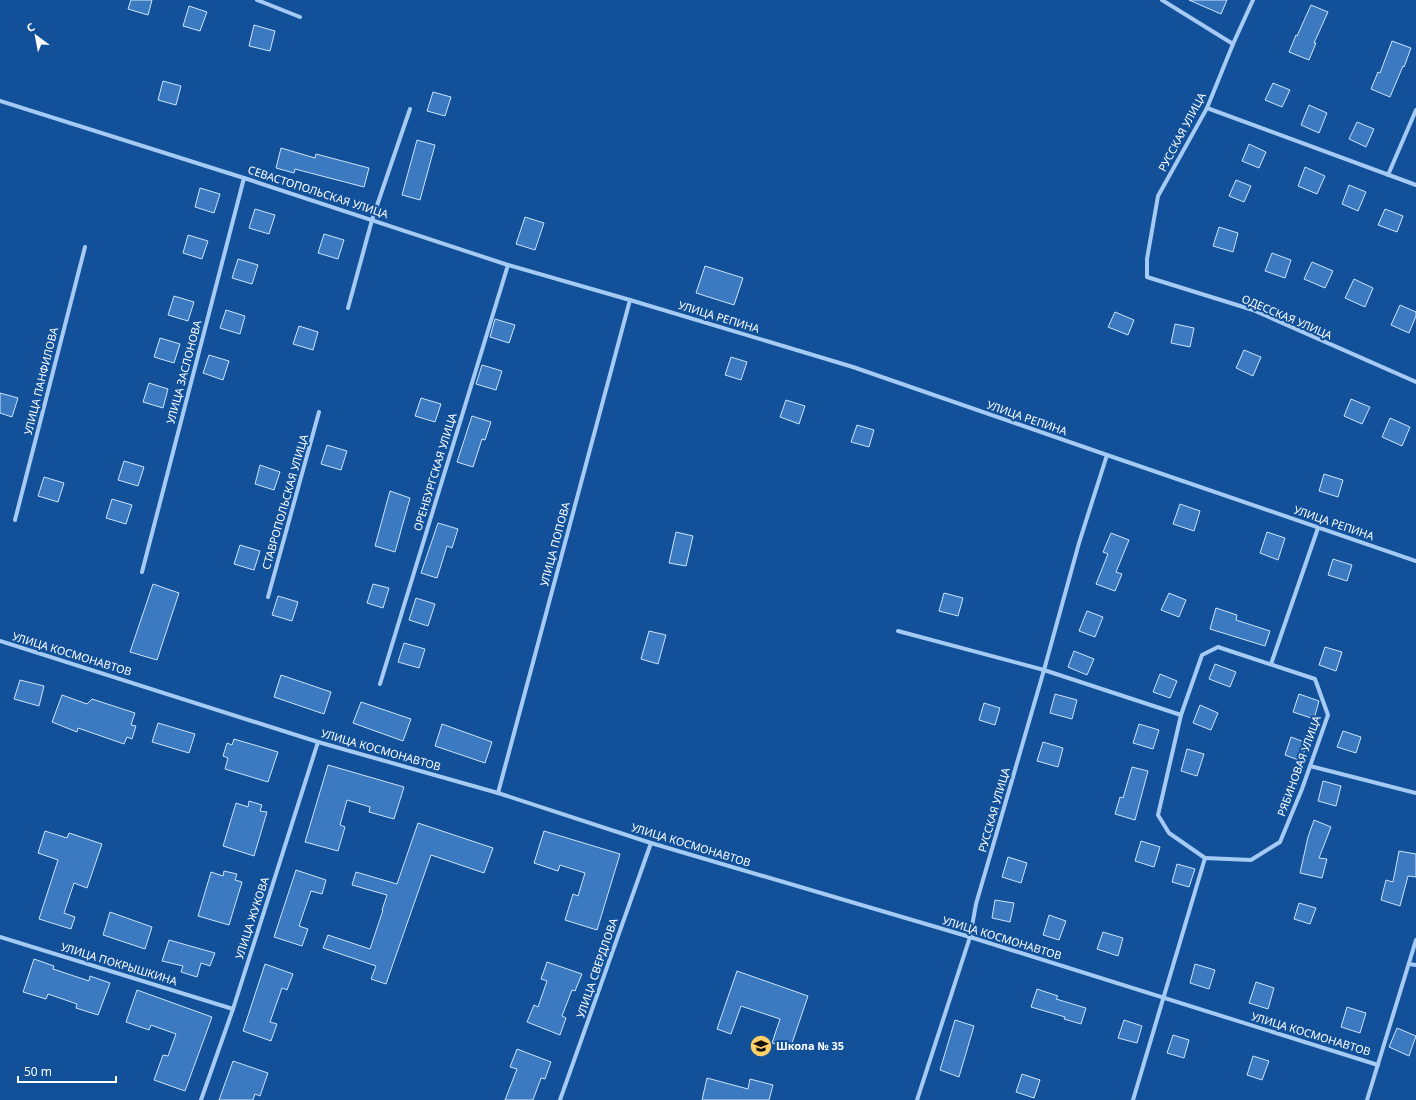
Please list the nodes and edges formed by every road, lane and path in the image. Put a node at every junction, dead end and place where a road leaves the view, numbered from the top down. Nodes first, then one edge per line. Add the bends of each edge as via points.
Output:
1 (257, 0) edge
2 (1162, 0) edge
3 (1253, 0) edge
4 (300, 17) dead end
5 (1233, 44) junction
6 (0, 101) edge
7 (1207, 108) junction
8 (410, 109) dead end
9 (1416, 110) edge
10 (1388, 175) junction
11 (244, 178) junction
12 (1416, 185) edge
13 (372, 220) junction
14 (85, 247) dead end
15 (508, 265) junction
16 (1147, 277) joint
17 (630, 300) junction
18 (348, 308) dead end
19 (1416, 382) edge
20 (319, 412) dead end
21 (1107, 455) junction
22 (15, 520) dead end
23 (1318, 528) junction
24 (1416, 561) edge
25 (142, 572) dead end
26 (268, 597) dead end
27 (898, 631) dead end
28 (0, 641) edge
29 (1271, 664) junction
30 (1044, 670) junction
31 (380, 684) dead end
32 (1181, 715) junction
33 (318, 742) junction
34 (1310, 766) junction
35 (498, 793) junction
36 (1416, 793) edge
37 (651, 843) junction
38 (1205, 858) junction
39 (0, 937) edge
40 (970, 937) junction
41 (1416, 940) edge
42 (1409, 964) junction
43 (1416, 965) edge
44 (1164, 998) junction
45 (233, 1008) junction
46 (1378, 1065) junction
47 (201, 1100) edge
48 (560, 1100) edge
49 (917, 1100) edge
50 (1133, 1100) edge
51 (1367, 1100) edge

1 - 4 street
2 - 5 street
3 - 5 street, РУССКАЯ УЛИЦА
5 - 7 street, РУССКАЯ УЛИЦА
6 - 11 street, СЕВАСТОПОЛЬСКАЯ УЛИЦА
7 - 10 street
7 - 16 street, РУССКАЯ УЛИЦА via 1158,196 1147,259
8 - 13 street
9 - 10 street
10 - 12 street
11 - 13 street, СЕВАСТОПОЛЬСКАЯ УЛИЦА
11 - 25 street, УЛИЦА ЗАСЛОНОВА
13 - 15 street, СЕВАСТОПОЛЬСКАЯ УЛИЦА
13 - 18 street
14 - 22 street, УЛИЦА ПАНФИЛОВА
15 - 17 street, СЕВАСТОПОЛЬСКАЯ УЛИЦА
15 - 31 street, ОРЕНБУРГСКАЯ УЛИЦА
16 - 19 street, ОДЕССКАЯ УЛИЦА via 1253,310
17 - 21 street, УЛИЦА РЕПИНА via 853,367
17 - 35 street, УЛИЦА ПОПОВА
20 - 26 street, СТАВРОПОЛЬСКАЯ УЛИЦА
21 - 23 street, УЛИЦА РЕПИНА
21 - 30 street, РУССКАЯ УЛИЦА via 1079,543
23 - 24 street, УЛИЦА РЕПИНА
23 - 29 street
27 - 30 street
28 - 33 street, УЛИЦА КОСМОНАВТОВ
29 - 32 street, РЯБИНОВАЯ УЛИЦА via 1218,647 1208,652 1202,656
29 - 34 street, РЯБИНОВАЯ УЛИЦА via 1315,679 1328,715
30 - 32 street
30 - 40 street, РУССКАЯ УЛИЦА via 976,904
32 - 38 street, РЯБИНОВАЯ УЛИЦА via 1158,815 1169,833
33 - 35 street, УЛИЦА КОСМОНАВТОВ
33 - 45 street, УЛИЦА ЖУКОВА
34 - 36 street
34 - 38 street, РЯБИНОВАЯ УЛИЦА via 1280,842 1251,860
35 - 37 street, УЛИЦА КОСМОНАВТОВ
37 - 40 street, УЛИЦА КОСМОНАВТОВ
37 - 48 street, УЛИЦА СВЕРДЛОВА
38 - 44 street
39 - 45 street, УЛИЦА ПОКРЫШКИНА
40 - 44 street, УЛИЦА КОСМОНАВТОВ
40 - 49 street, РУССКАЯ УЛИЦА
41 - 42 street
42 - 43 street
42 - 46 street
44 - 46 street, УЛИЦА КОСМОНАВТОВ
44 - 50 street
45 - 47 street, УЛИЦА ЖУКОВА
46 - 51 street

